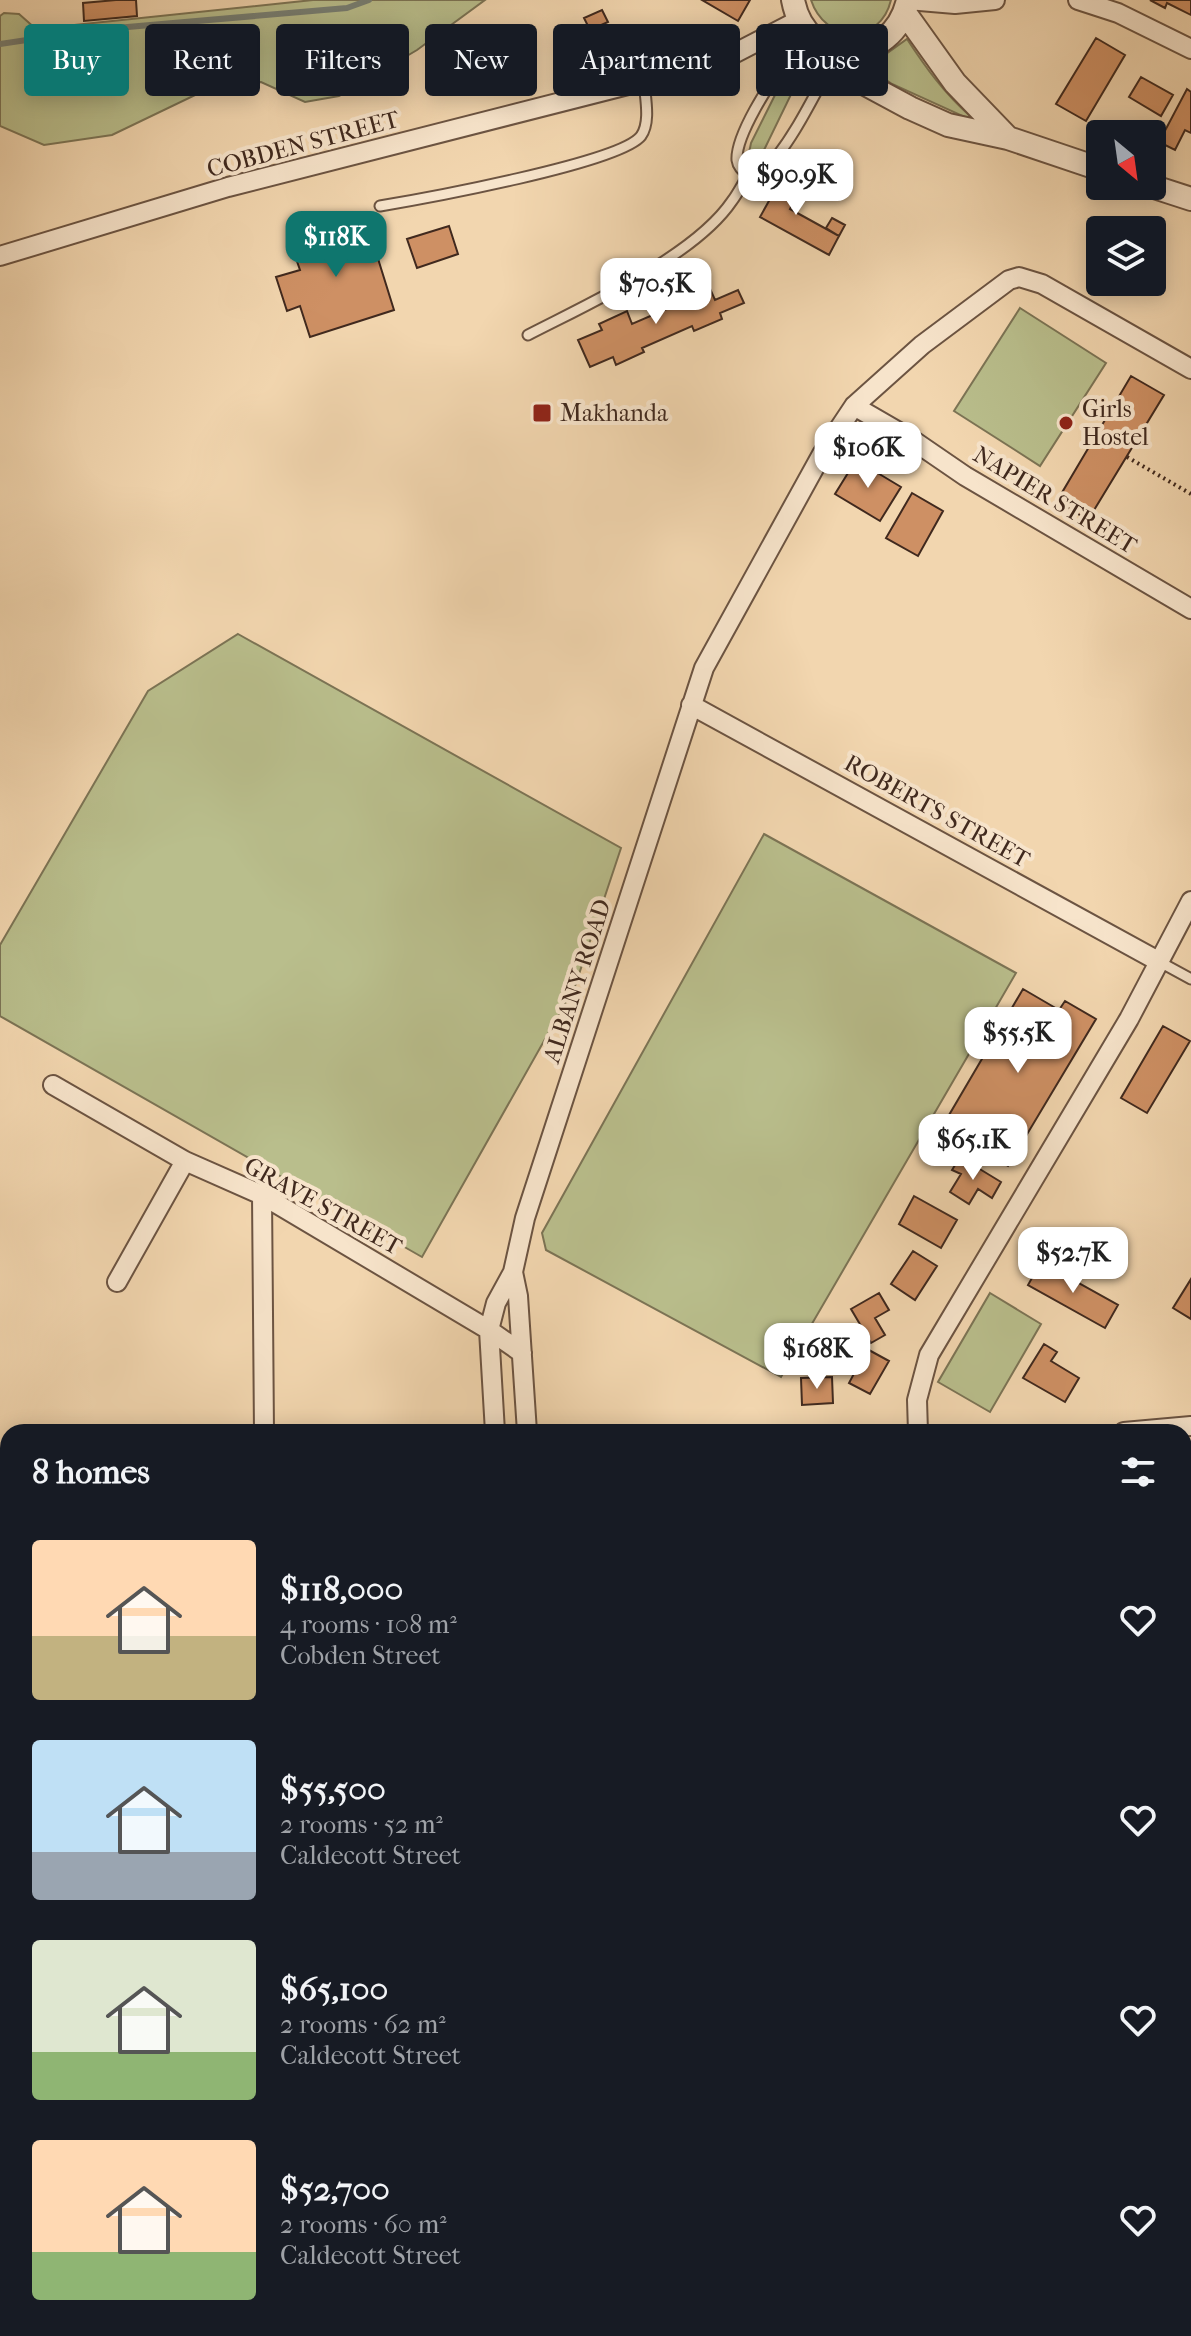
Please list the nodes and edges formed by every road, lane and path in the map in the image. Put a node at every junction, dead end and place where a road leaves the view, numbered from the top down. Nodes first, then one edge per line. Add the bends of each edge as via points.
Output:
1 (995, 0) edge
2 (1078, 0) edge
3 (907, 5) edge
4 (799, 17) edge
5 (888, 37) edge
6 (1191, 49) edge
7 (740, 50) edge
8 (585, 96) edge
9 (644, 96) edge
10 (815, 96) edge
11 (887, 96) edge
12 (1008, 138) junction
13 (1086, 164) edge
14 (748, 175) junction
15 (1166, 191) edge
16 (1191, 199) edge
17 (380, 206) dead end
18 (0, 256) edge
19 (528, 335) dead end
20 (1191, 369) edge
21 (854, 406) junction
22 (1127, 457) dead end
23 (1191, 494) edge
24 (1191, 609) edge
25 (691, 705) junction
26 (1191, 901) edge
27 (1158, 961) junction
28 (1191, 979) edge
29 (53, 1085) dead end
30 (185, 1161) junction
31 (262, 1195) junction
32 (513, 1272) junction
33 (117, 1282) dead end
34 (489, 1330) junction
35 (522, 1353) junction
36 (264, 1424) edge
37 (495, 1424) edge
38 (526, 1424) edge
39 (918, 1424) edge

1 - 3 street
2 - 6 street
3 - 5 street
3 - 12 street via 955,83
4 - 7 street, COBDEN STREET
4 - 14 lane via 742,136 737,157
8 - 18 street, COBDEN STREET via 228,187
9 - 17 lane via 645,127 628,146 569,166
10 - 14 lane via 765,169
11 - 12 street via 948,125
12 - 13 street
14 - 19 lane via 731,203 697,237 633,281
15 - 16 street
20 - 21 street, ALBANY ROAD via 1042,284 1019,277 922,345
21 - 24 street, NAPIER STREET
21 - 25 street, ALBANY ROAD via 704,668
22 - 23 path
25 - 27 street, ROBERTS STREET
25 - 32 street, ALBANY ROAD via 525,1218
26 - 27 street
27 - 28 lane
27 - 39 street via 1129,1019 929,1355 917,1400
29 - 30 street, GRAVE STREET
30 - 31 street, GRAVE STREET
30 - 33 street
31 - 34 street, GRAVE STREET
31 - 36 street
32 - 34 street, ALBANY ROAD
32 - 35 street, ALBANY ROAD
34 - 35 street, GRAVE STREET
34 - 37 street, ALBANY ROAD
35 - 38 street, ALBANY ROAD

